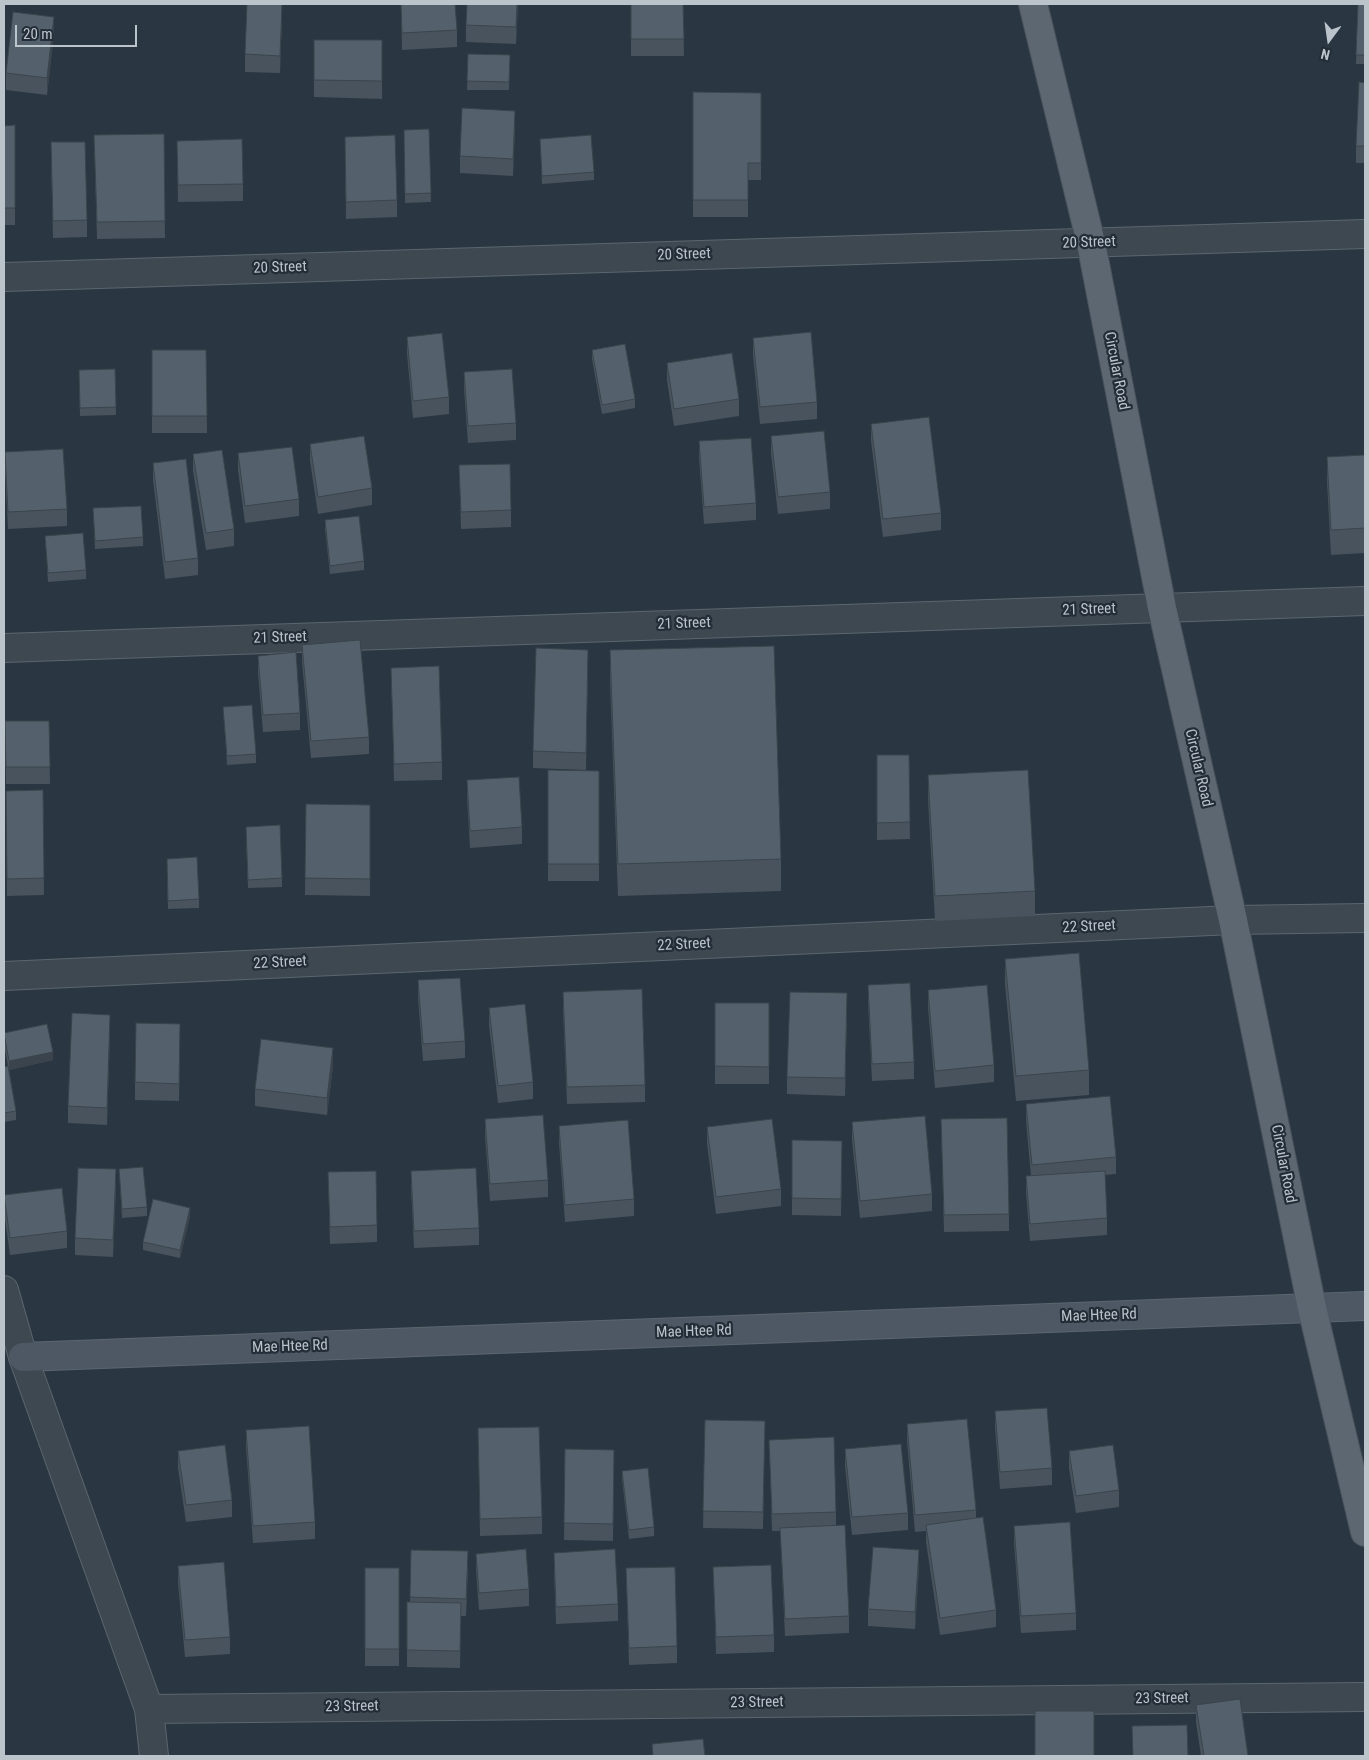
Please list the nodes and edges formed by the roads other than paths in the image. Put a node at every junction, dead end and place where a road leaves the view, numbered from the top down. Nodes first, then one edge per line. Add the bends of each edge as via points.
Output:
1 (1033, 4) edge
2 (1365, 234) edge
3 (1091, 242) junction
4 (4, 277) edge
5 (1365, 601) edge
6 (1162, 608) junction
7 (4, 648) edge
8 (1365, 918) edge
9 (1233, 920) junction
10 (4, 976) edge
11 (4, 1290) edge
12 (1365, 1306) edge
13 (1312, 1308) junction
14 (23, 1357) junction
15 (1365, 1532) edge
16 (1365, 1697) edge
17 (149, 1710) junction
18 (154, 1756) edge

1 - 3 main road, Circular Road
2 - 3 street, 20 Street
3 - 4 street, 20 Street
3 - 6 main road, Circular Road
5 - 6 street, 21 Street
6 - 7 street, 21 Street
6 - 9 main road, Circular Road
8 - 9 street, 22 Street
9 - 10 street, 22 Street
9 - 13 main road, Circular Road
11 - 14 street
12 - 13 street, Mae Htee Rd
13 - 14 street, Mae Htee Rd
13 - 15 main road, Circular Road
14 - 17 street
16 - 17 street, 23 Street
17 - 18 street

